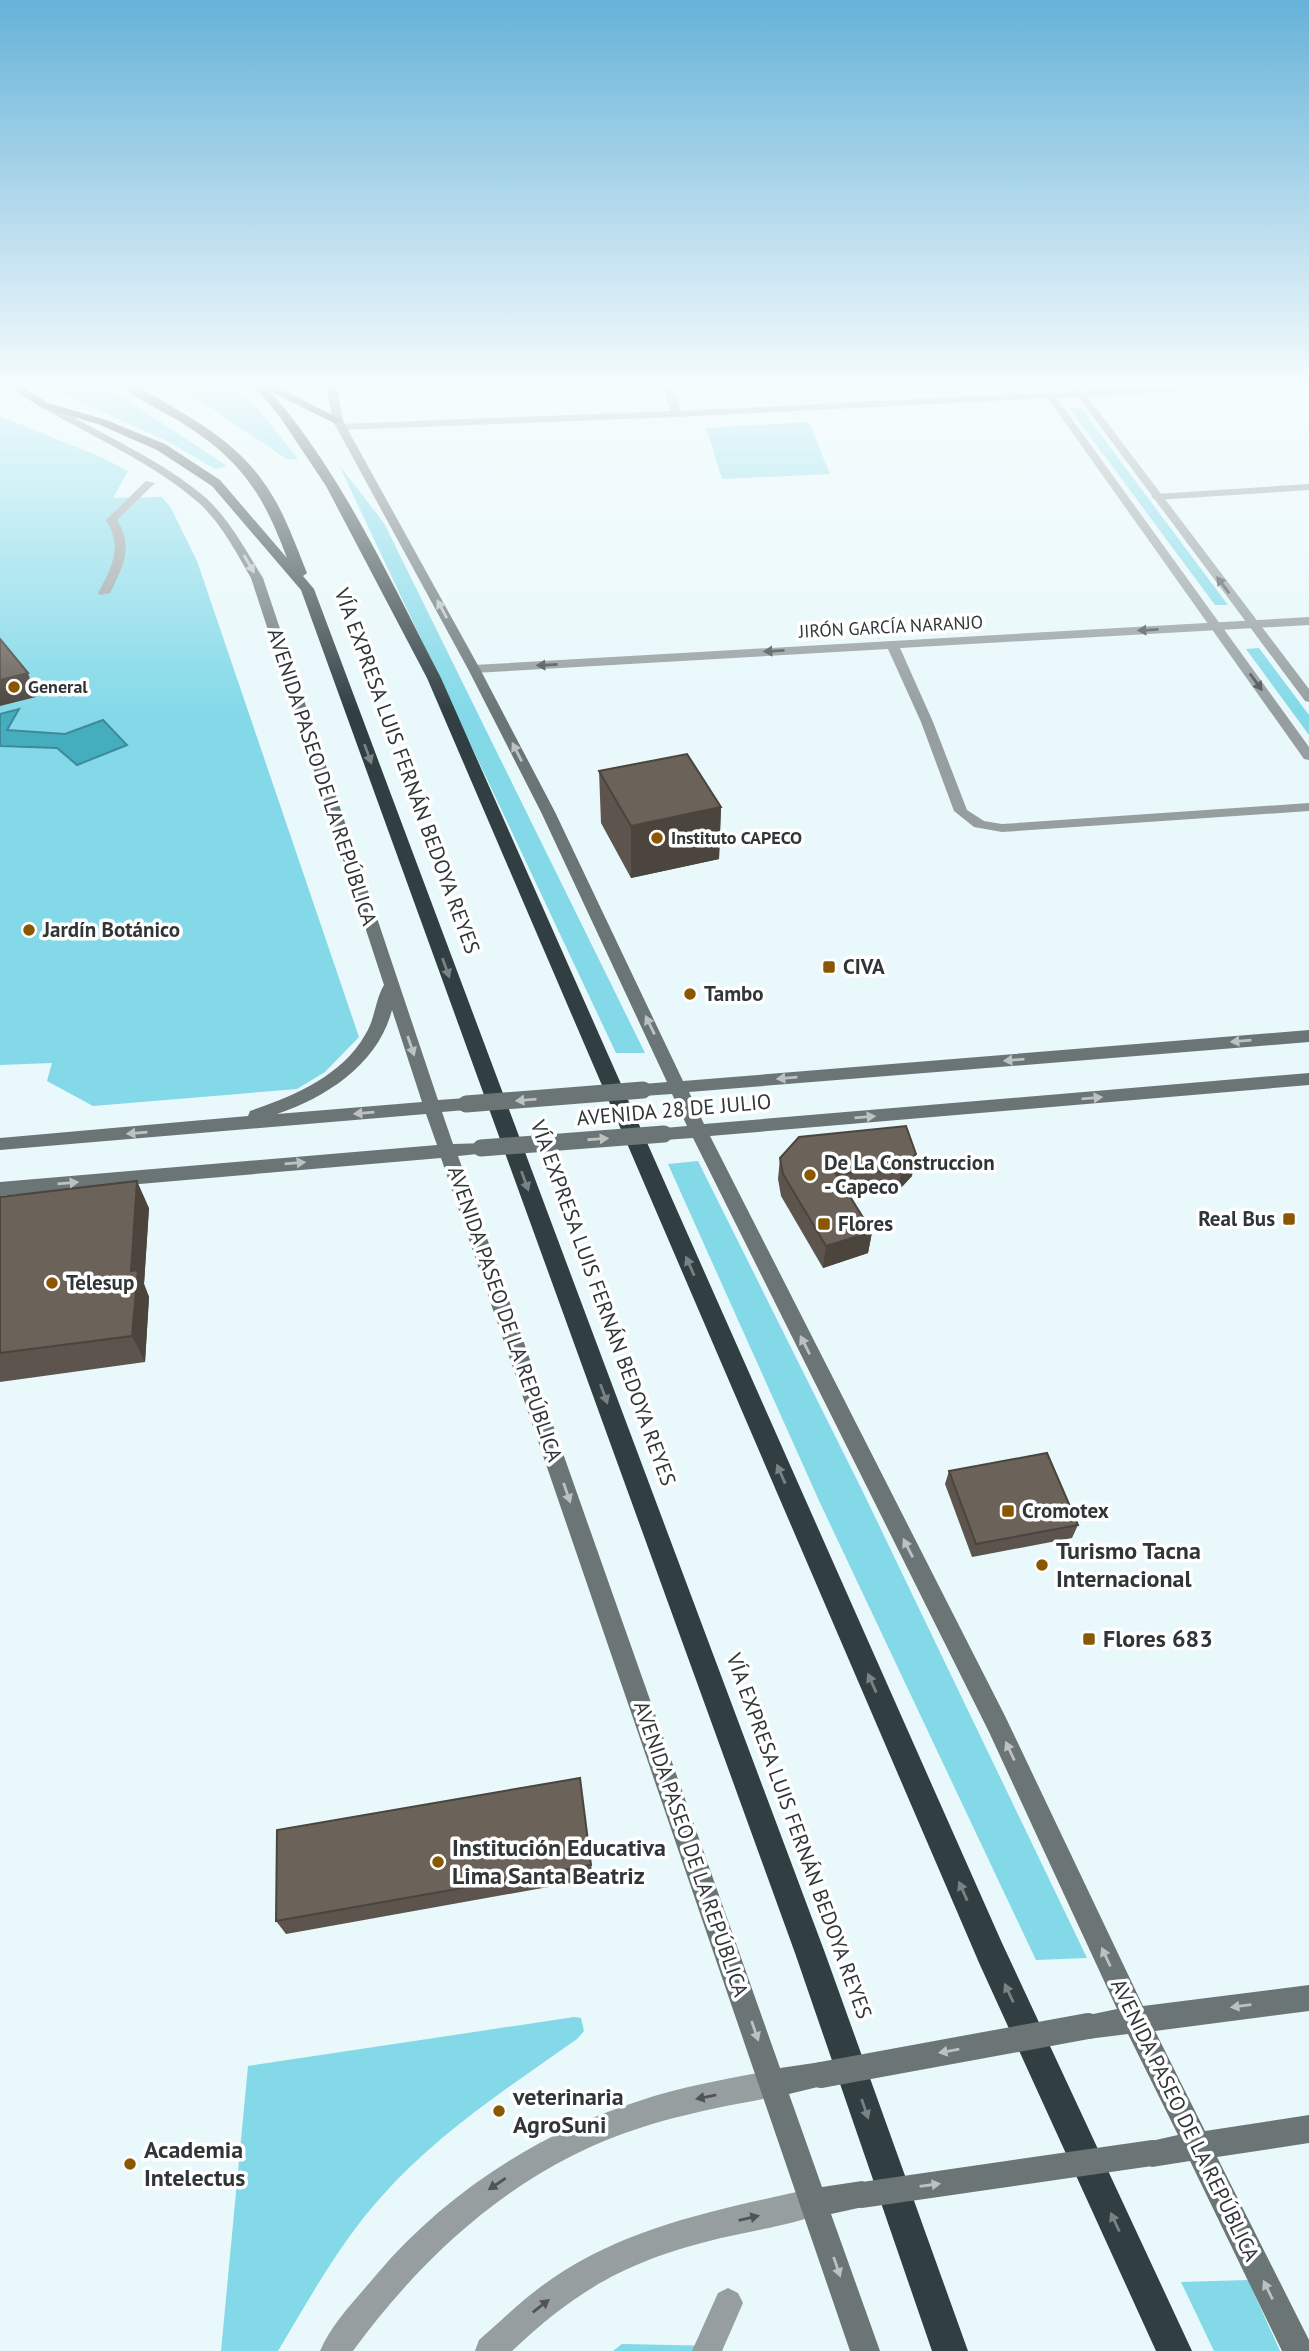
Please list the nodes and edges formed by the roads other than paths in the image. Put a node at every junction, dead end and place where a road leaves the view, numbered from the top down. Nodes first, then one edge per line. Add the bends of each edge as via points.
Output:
1 (140, 493) edge
2 (192, 493) edge
3 (224, 493) edge
4 (263, 493) edge
5 (334, 493) edge
6 (378, 493) edge
7 (1120, 493) edge
8 (1153, 493) edge
9 (1222, 493) edge
10 (1156, 497) junction
11 (307, 589) junction
12 (104, 593) dead end
13 (1309, 621) edge
14 (1252, 625) junction
15 (1216, 626) junction
16 (891, 644) junction
17 (474, 669) junction
18 (1309, 698) edge
19 (1309, 756) edge
20 (1309, 807) edge
21 (390, 985) junction
22 (1309, 1036) edge
23 (1309, 1079) edge
24 (680, 1087) junction
25 (432, 1107) junction
26 (212, 1126) junction
27 (700, 1132) junction
28 (0, 1144) edge
29 (448, 1151) junction
30 (0, 1189) edge
31 (1309, 1997) edge
32 (1135, 2019) junction
33 (773, 2083) junction
34 (1309, 2129) edge
35 (1197, 2147) junction
36 (815, 2202) junction
37 (728, 2303) dead end
38 (335, 2351) edge
39 (490, 2351) edge
40 (707, 2351) edge
41 (866, 2351) edge
42 (950, 2351) edge
43 (1174, 2351) edge
44 (1298, 2351) edge

1 - 12 street via 111,520 122,536 122,550
2 -> 21 main road, AVENIDA PASEO DE LA REPÚBLICA via 233,537 257,578
3 - 11 highway, VÍA EXPRESA LUIS FERNÁN BEDOYA REYES
4 - 11 highway via 277,514
43 -> 5 highway, VÍA EXPRESA LUIS FERNÁN BEDOYA REYES via 991,1954 434,678
17 -> 6 main road, AVENIDA PASEO DE LA REPÚBLICA
7 - 15 street
8 - 10 street
9 - 10 street
14 -> 10 street
11 -> 42 highway, VÍA EXPRESA LUIS FERNÁN BEDOYA REYES via 805,1940
13 - 14 street, JIRÓN GARCÍA NARANJO
14 - 15 street, JIRÓN GARCÍA NARANJO
14 - 18 street
15 -> 16 street, JIRÓN GARCÍA NARANJO
15 -> 19 street
16 -> 17 street, JIRÓN GARCÍA NARANJO
16 - 20 street via 961,811 981,826
24 -> 17 main road, AVENIDA PASEO DE LA REPÚBLICA
21 -> 25 main road, AVENIDA PASEO DE LA REPÚBLICA
21 - 26 main road via 379,1028 348,1068 287,1105
22 -> 24 main road, AVENIDA 28 DE JULIO
27 -> 23 main road, AVENIDA 28 DE JULIO
24 -> 25 main road, AVENIDA 28 DE JULIO, bridge
24 - 27 main road, AVENIDA PASEO DE LA REPÚBLICA
25 -> 26 main road, AVENIDA 28 DE JULIO
25 - 29 main road, AVENIDA PASEO DE LA REPÚBLICA
26 -> 28 main road, AVENIDA 28 DE JULIO
29 -> 27 main road, AVENIDA 28 DE JULIO, bridge
32 -> 27 main road, AVENIDA PASEO DE LA REPÚBLICA via 997,1724
30 -> 29 main road, AVENIDA 28 DE JULIO
29 -> 33 main road, AVENIDA PASEO DE LA REPÚBLICA
31 -> 32 main road
32 -> 33 main road, bridge
32 - 35 main road, AVENIDA PASEO DE LA REPÚBLICA
33 - 36 main road, AVENIDA PASEO DE LA REPÚBLICA
33 -> 38 street via 659,2108 538,2157 491,2188 413,2254
34 - 35 main road
36 -> 35 main road, bridge
44 -> 35 main road, AVENIDA PASEO DE LA REPÚBLICA
39 -> 36 street via 565,2287 611,2261 660,2241
36 -> 41 main road, AVENIDA PASEO DE LA REPÚBLICA
37 - 40 street

